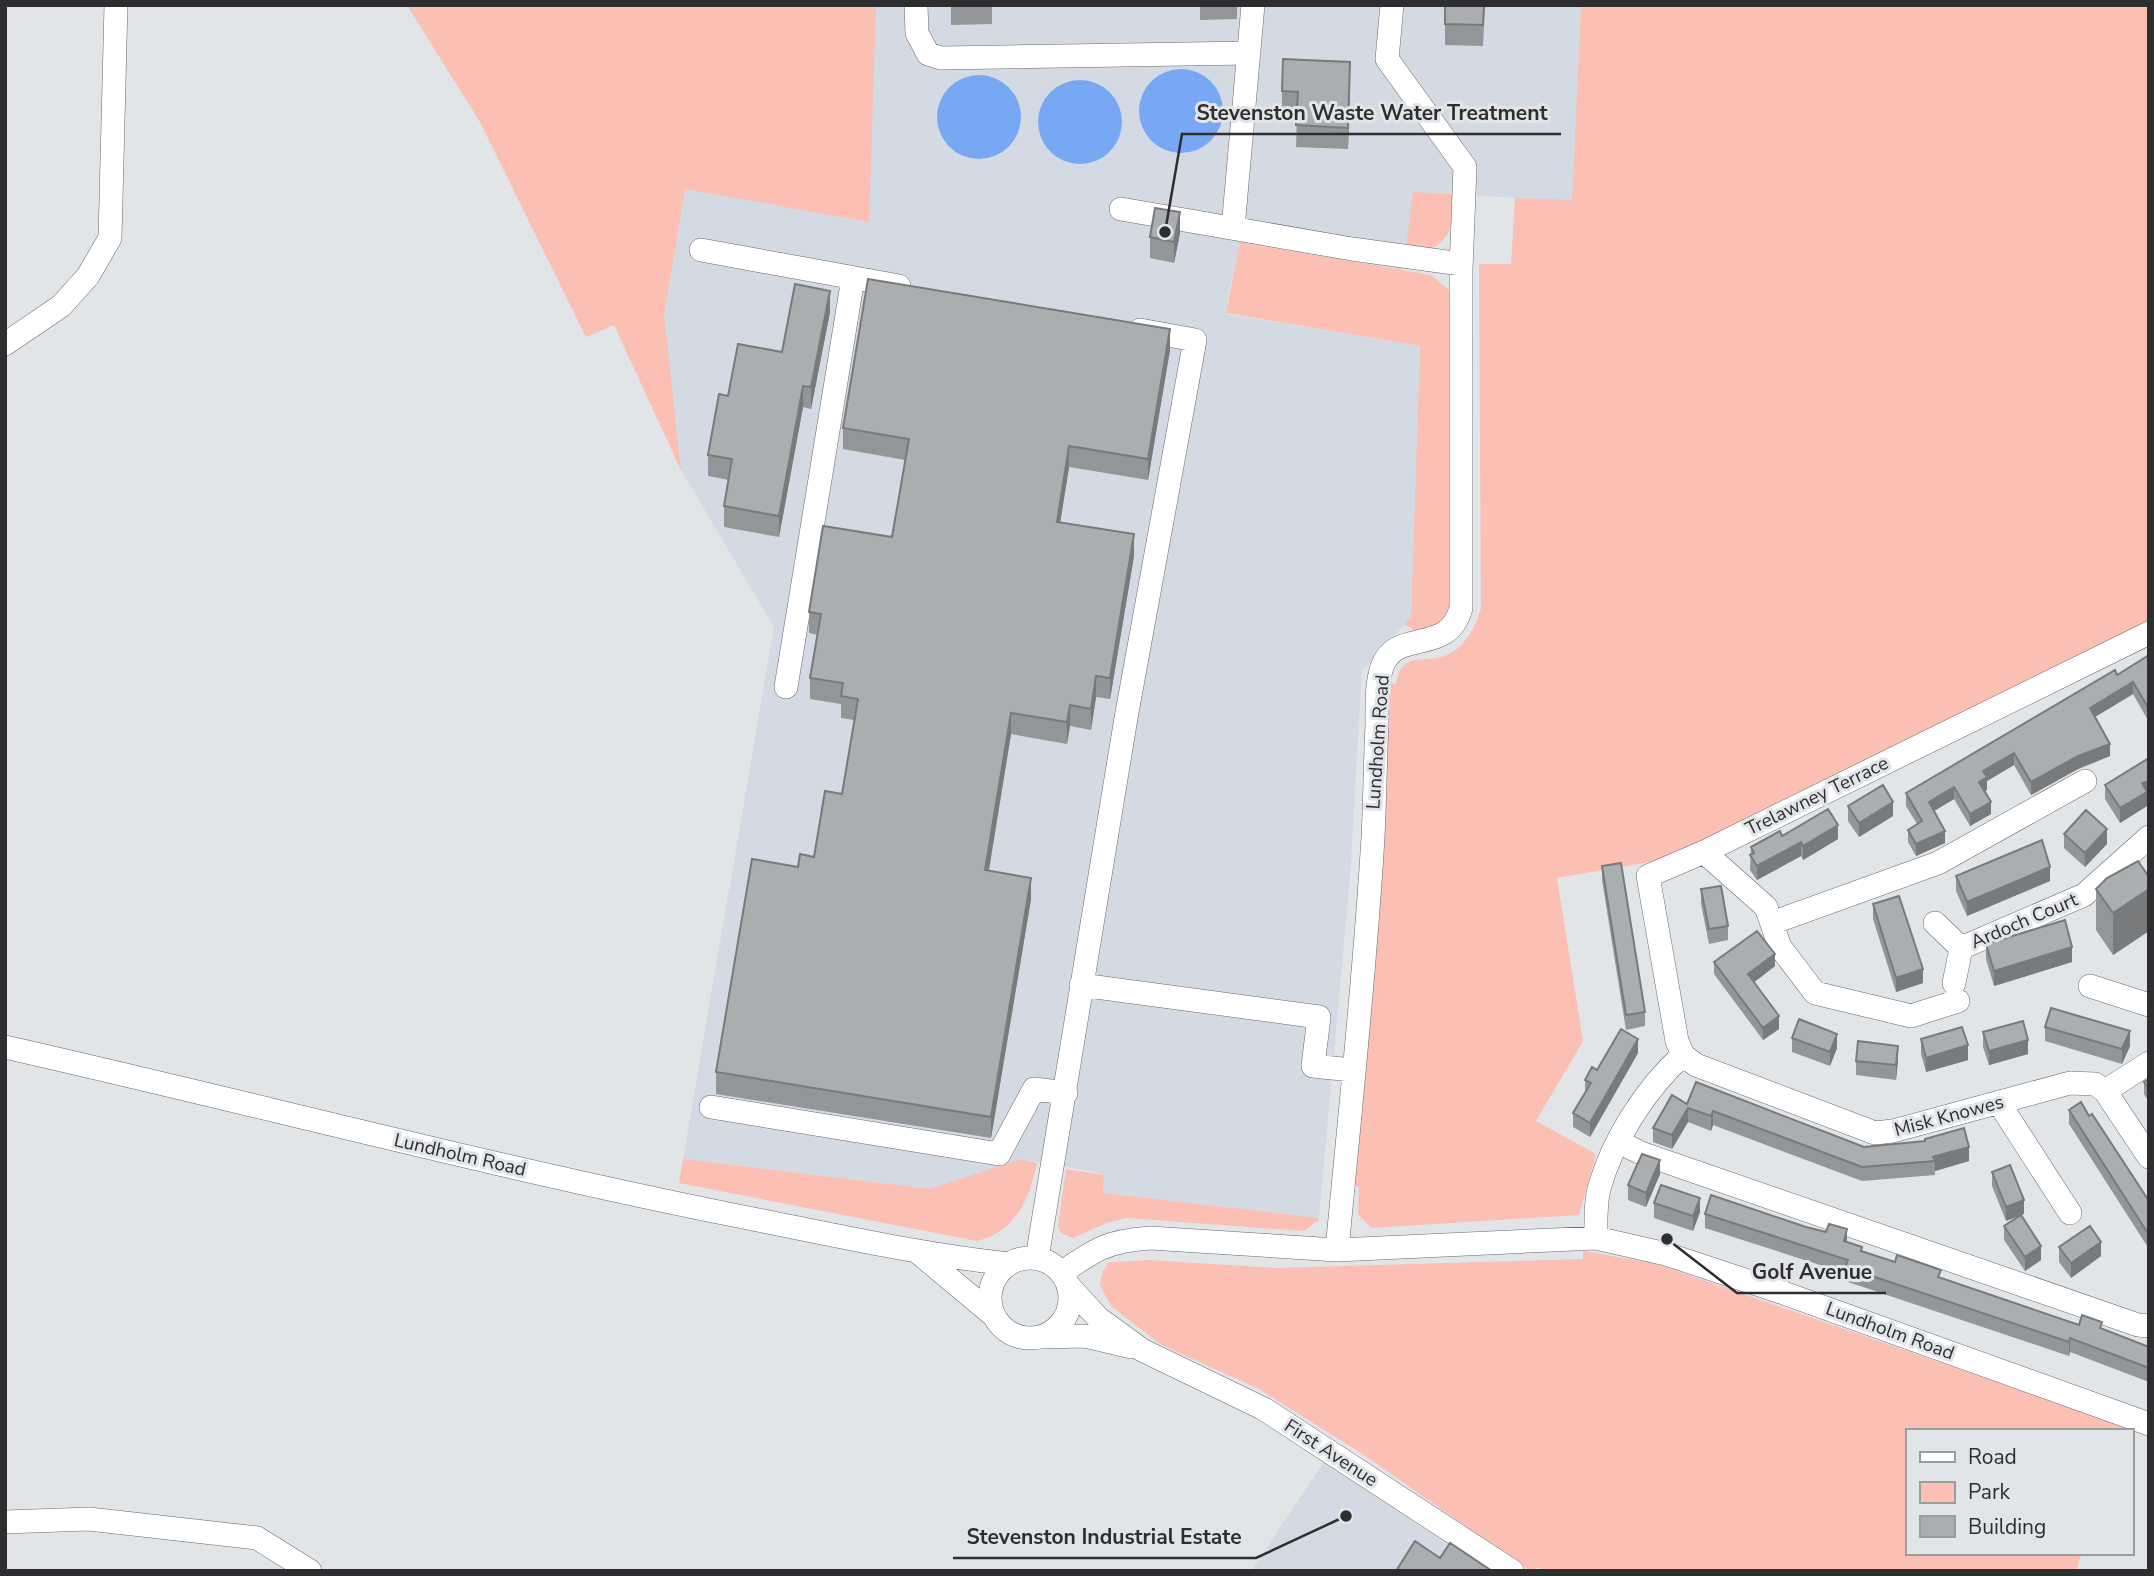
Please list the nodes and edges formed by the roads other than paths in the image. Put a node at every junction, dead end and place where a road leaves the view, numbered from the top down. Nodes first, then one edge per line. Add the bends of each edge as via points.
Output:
1 (116, 5) edge
2 (916, 5) edge
3 (1253, 5) edge
4 (1392, 5) edge
5 (1248, 53) junction
6 (1121, 209) dead end
7 (1233, 228) junction
8 (701, 250) dead end
9 (1461, 264) junction
10 (853, 278) junction
11 (922, 290) edge
12 (1113, 325) edge
13 (5, 344) edge
14 (2149, 633) edge
15 (786, 687) dead end
16 (2085, 781) dead end
17 (2149, 838) edge
18 (1704, 852) junction
19 (1772, 923) junction
20 (1935, 923) dead end
21 (1961, 948) junction
22 (1080, 985) junction
23 (2090, 986) dead end
24 (2149, 1005) edge
25 (5, 1047) edge
26 (1683, 1055) junction
27 (2149, 1063) edge
28 (1352, 1070) junction
29 (2105, 1091) junction
30 (1066, 1093) junction
31 (1999, 1103) junction
32 (711, 1107) dead end
33 (1619, 1142) junction
34 (2149, 1157) edge
35 (2070, 1213) dead end
36 (1596, 1238) junction
37 (1336, 1250) junction
38 (917, 1252) junction
39 (1037, 1258) junction
40 (1009, 1264) junction
41 (1065, 1279) junction
42 (993, 1315) junction
43 (2149, 1326) edge
44 (1042, 1336) junction
45 (1142, 1350) junction
46 (2149, 1424) edge
47 (5, 1522) edge
48 (310, 1571) edge
49 (1512, 1571) edge

1 - 13 street via 110,238 88,275 61,306
2 - 5 street via 918,33 928,54 941,58
3 - 5 street
4 - 9 street, Lundholm Road via 1387,59 1465,167
5 - 7 street
6 - 7 street
7 - 9 street
8 - 10 street
9 - 28 street, Lundholm Road via 1461,608 1443,636 1406,644 1381,668 1373,837
10 - 11 street
10 - 15 street
12 - 22 street via 1195,340
14 - 18 street, Trelawney Terrace
16 - 19 street via 1938,863
17 - 21 street, Ardoch Court via 2084,895
18 - 19 street via 1766,907
18 - 26 street, Trelawney Terrace via 1648,876
19 - 21 street, Ardoch Court via 1780,947 1815,993 1912,1016 1956,992
20 - 21 street, Ardoch Court
22 - 28 street via 1318,1017 1313,1066
22 - 30 street
23 - 24 street
25 - 38 street, Lundholm Road via 656,1199
26 - 31 street, Misk Knowes via 1696,1065 1875,1132
26 - 33 street via 1664,1072
27 - 29 street
28 - 37 street, Lundholm Road
29 - 31 street, Misk Knowes via 2095,1084 2070,1083
29 - 34 street
30 - 32 street via 1034,1089 999,1154
30 - 39 street
31 - 35 street
33 - 36 street via 1599,1191
33 - 43 street via 1654,1158
36 - 37 street, Lundholm Road
36 - 46 street, Lundholm Road via 1666,1254 1781,1292
37 - 41 street, Lundholm Road via 1126,1239 1102,1245
38 - 40 street, Lundholm Road
38 - 42 street, Lundholm Road
39 - 40 street, Lundholm Road
39 - 41 street via 1051,1263
40 - 42 street via 992,1283
41 - 44 street via 1069,1314 1060,1326
41 - 45 street, First Avenue via 1098,1318
42 - 44 street, Lundholm Road via 1014,1335
44 - 45 street, First Avenue via 1084,1336
45 - 49 street, First Avenue via 1264,1409
47 - 48 street via 89,1518 257,1538

